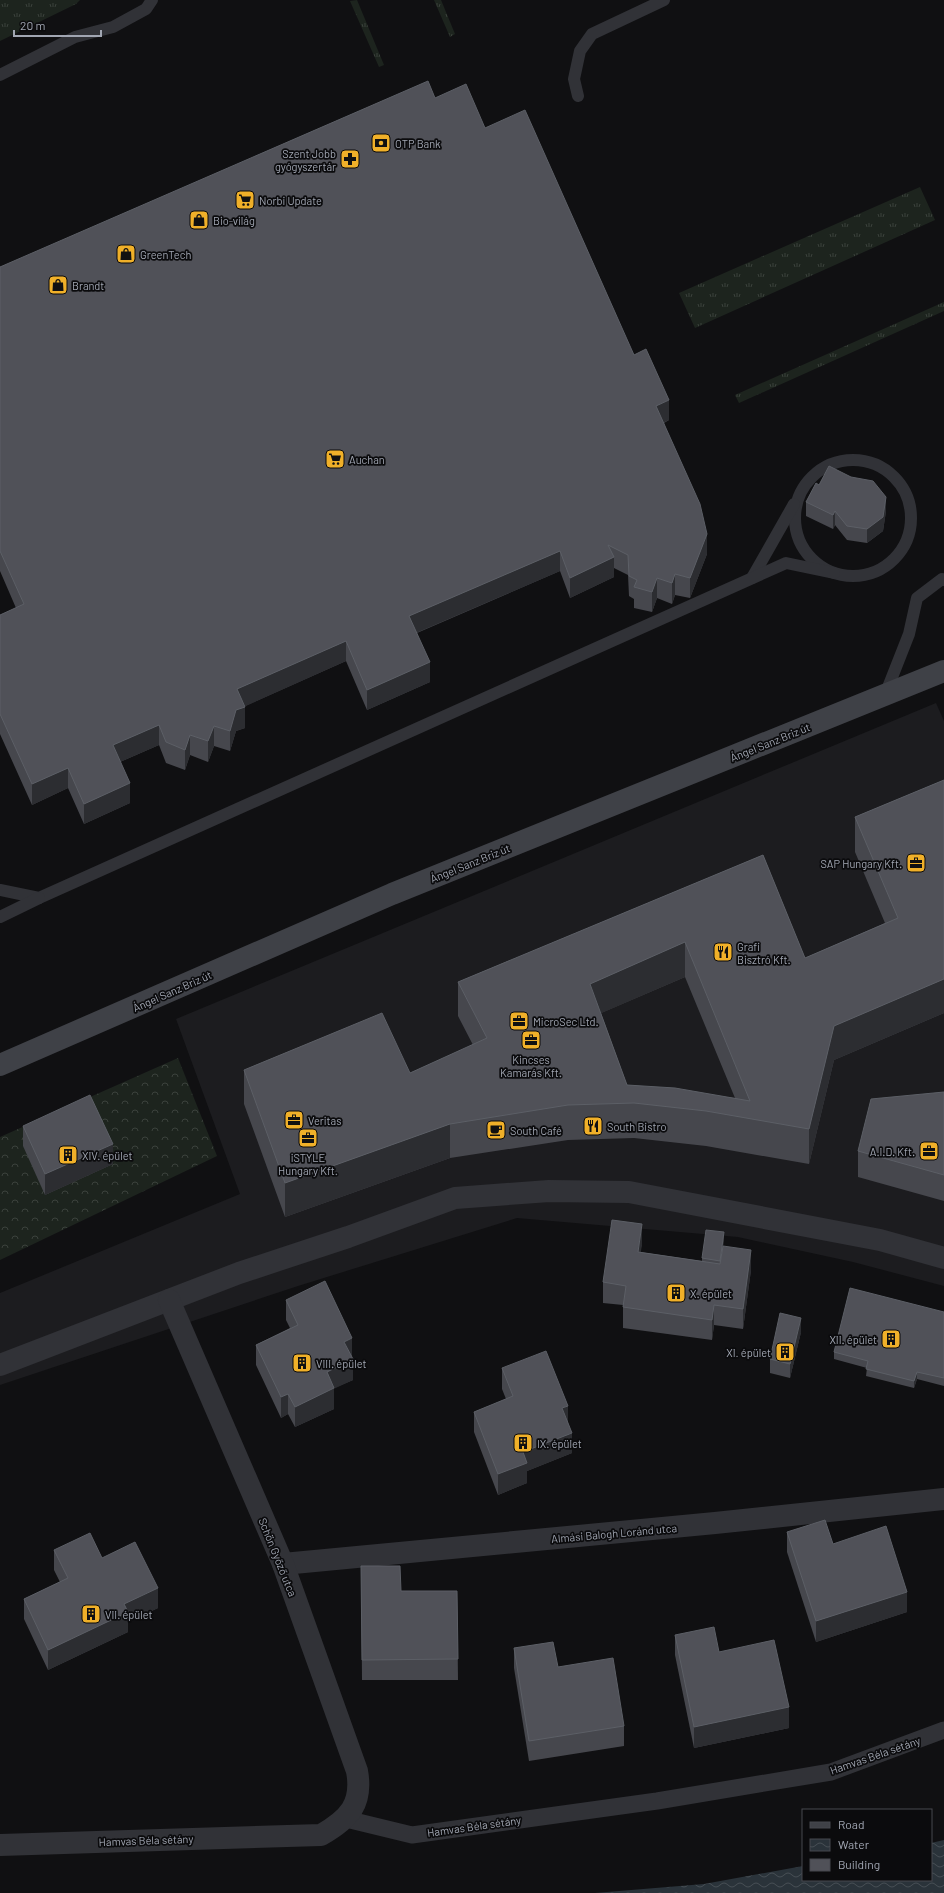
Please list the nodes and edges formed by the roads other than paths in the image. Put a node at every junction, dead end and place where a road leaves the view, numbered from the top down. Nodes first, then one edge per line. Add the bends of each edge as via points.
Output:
1 (152, 0) edge
2 (664, 0) edge
3 (0, 75) edge
4 (578, 96) dead end
5 (798, 498) junction
6 (834, 573) junction
7 (752, 578) junction
8 (944, 580) edge
9 (944, 671) edge
10 (885, 696) junction
11 (0, 890) edge
12 (39, 898) junction
13 (0, 917) edge
14 (0, 1065) edge
15 (944, 1258) edge
16 (169, 1300) junction
17 (0, 1366) edge
18 (944, 1499) edge
19 (283, 1564) junction
20 (944, 1730) edge
21 (346, 1818) junction
22 (0, 1845) edge

1 - 3 lane via 146,9 113,27 74,37
2 - 4 lane via 592,34 580,51 574,79
5 - 6 lane via 795,516 797,534 802,545 818,564
5 - 6 lane via 808,481 822,468 840,460 860,459 878,465 894,476 906,492 911,511 911,524 903,549 890,563 873,573 853,576
5 - 7 lane
6 - 7 lane via 786,563
7 - 12 lane
8 - 10 lane via 916,598 908,634
9 - 10 main road, Ángel Sanz Briz út
10 - 14 main road, Ángel Sanz Briz út via 392,894
11 - 12 lane
12 - 13 lane
15 - 16 street via 880,1240 629,1192 549,1191 455,1198
16 - 17 street
16 - 19 street, Schön Győző utca
18 - 19 street, Almási Balogh Loránd utca
19 - 21 street, Schön Győző utca via 357,1771 358,1796
20 - 21 street, Hamvas Béla sétány via 830,1772 657,1801 412,1835
21 - 22 street, Hamvas Béla sétány via 321,1835

